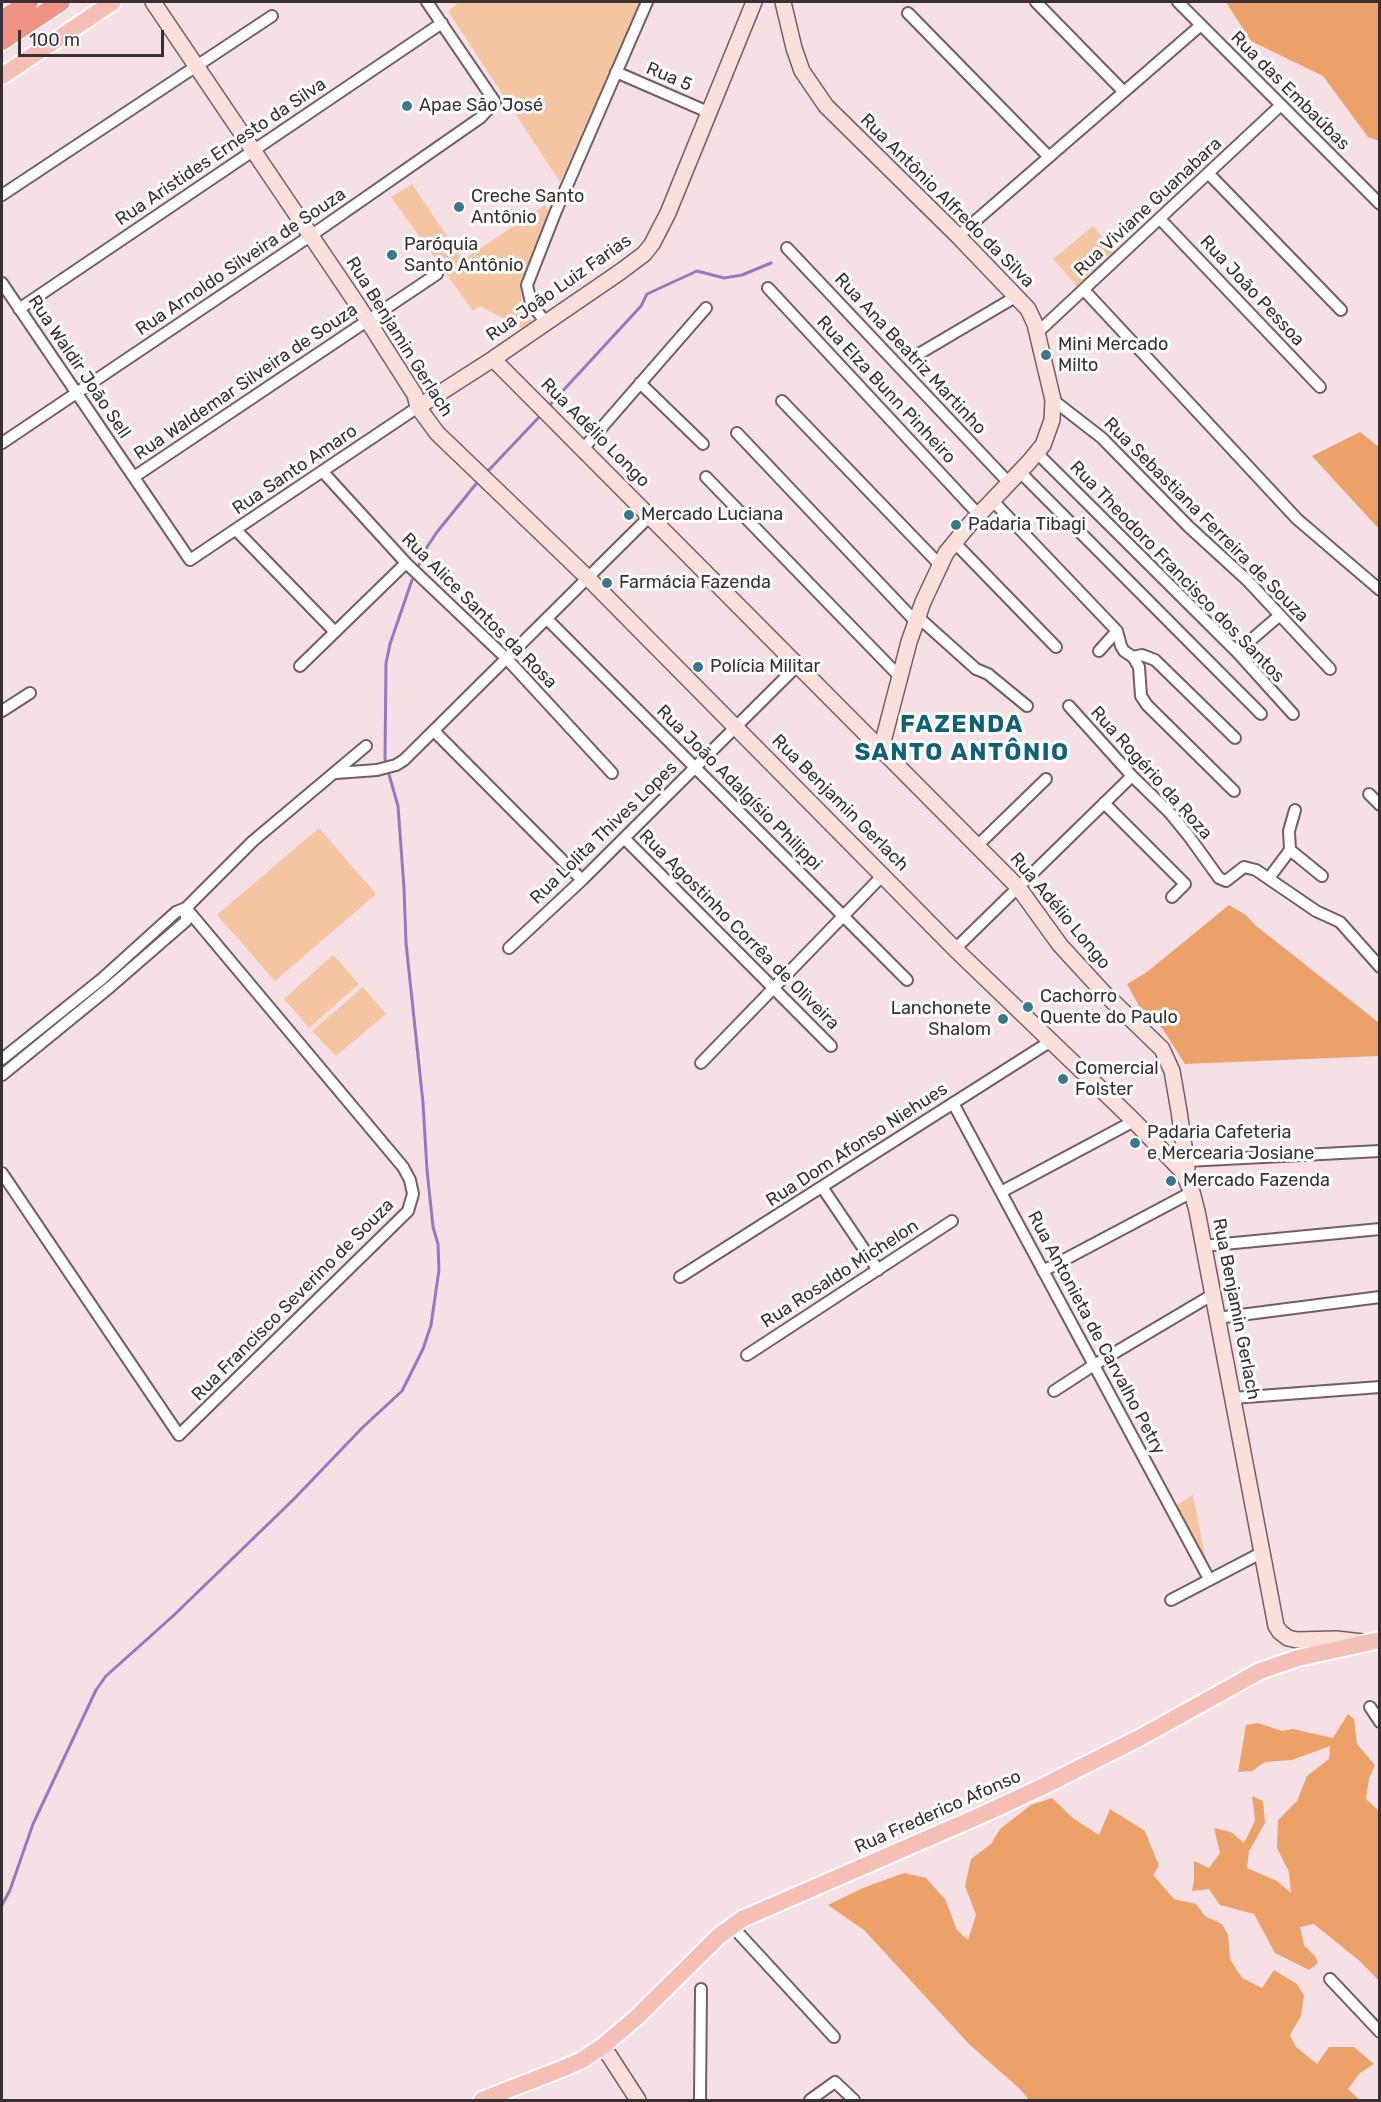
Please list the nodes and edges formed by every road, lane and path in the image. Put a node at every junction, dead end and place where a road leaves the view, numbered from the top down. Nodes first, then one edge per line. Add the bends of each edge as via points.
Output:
1 (29, 2) edge
2 (61, 2) edge
3 (113, 2) edge
4 (153, 2) edge
5 (427, 2) edge
6 (647, 2) edge
7 (754, 2) edge
8 (783, 2) edge
9 (1036, 2) edge
10 (1178, 2) edge
11 (908, 13) dead end
12 (272, 16) dead end
13 (2, 20) edge
14 (442, 23) junction
15 (1201, 25) junction
16 (2, 41) edge
17 (196, 66) junction
18 (616, 72) junction
19 (2, 76) edge
20 (1124, 92) junction
21 (1281, 105) junction
22 (708, 112) junction
23 (253, 151) junction
24 (1049, 157) junction
25 (1208, 174) junction
26 (2, 195) edge
27 (1380, 204) edge
28 (1160, 219) junction
29 (310, 235) junction
30 (958, 236) junction
31 (787, 248) dead end
32 (437, 274) dead end
33 (2, 282) edge
34 (768, 288) dead end
35 (1084, 290) junction
36 (1017, 296) junction
37 (706, 308) dead end
38 (19, 309) junction
39 (1341, 310) dead end
40 (367, 320) junction
41 (546, 323) junction
42 (1037, 333) junction
43 (917, 355) dead end
44 (494, 359) junction
45 (640, 383) junction
46 (1320, 387) dead end
47 (76, 392) junction
48 (1053, 400) junction
49 (782, 401) dead end
50 (418, 407) junction
51 (737, 433) dead end
52 (2, 443) edge
53 (703, 444) dead end
54 (583, 448) junction
55 (1037, 453) junction
56 (323, 472) junction
57 (134, 477) junction
58 (706, 477) dead end
59 (1014, 477) junction
60 (992, 500) junction
61 (979, 515) junction
62 (650, 516) junction
63 (236, 530) junction
64 (954, 542) junction
65 (190, 560) joint
66 (406, 563) junction
67 (941, 566) junction
68 (588, 578) junction
69 (1380, 590) edge
70 (1280, 615) junction
71 (548, 619) junction
72 (917, 619) junction
73 (1118, 631) junction
74 (335, 632) junction
75 (1056, 647) dead end
76 (1099, 651) dead end
77 (1237, 652) junction
78 (1133, 657) junction
79 (507, 659) junction
80 (798, 665) junction
81 (300, 666) dead end
82 (1330, 669) dead end
83 (899, 676) junction
84 (30, 693) dead end
85 (1027, 706) dead end
86 (1069, 706) dead end
87 (2, 711) edge
88 (1261, 714) dead end
89 (1293, 714) dead end
90 (736, 727) junction
91 (434, 731) junction
92 (1235, 738) dead end
93 (366, 746) dead end
94 (881, 749) junction
95 (695, 767) junction
96 (336, 773) junction
97 (612, 773) dead end
98 (1132, 776) junction
99 (1046, 779) dead end
100 (1234, 792) dead end
101 (1369, 794) dead end
102 (1104, 803) junction
103 (1380, 805) edge
104 (1295, 810) dead end
105 (624, 838) junction
106 (977, 846) junction
107 (1290, 850) junction
108 (883, 875) junction
109 (1322, 876) dead end
110 (1269, 878) junction
111 (582, 880) junction
112 (1018, 887) junction
113 (1172, 897) dead end
114 (186, 908) junction
115 (844, 916) junction
116 (509, 948) dead end
117 (955, 949) junction
118 (1379, 967) edge
119 (103, 978) junction
120 (907, 980) dead end
121 (110, 987) junction
122 (774, 988) junction
123 (1051, 1041) junction
124 (831, 1046) dead end
125 (2, 1059) edge
126 (701, 1063) dead end
127 (2, 1075) edge
128 (953, 1103) junction
129 (1134, 1121) junction
130 (1380, 1151) edge
131 (1183, 1168) junction
132 (2, 1173) edge
133 (822, 1187) junction
134 (1192, 1191) junction
135 (1001, 1192) junction
136 (952, 1221) dead end
137 (1380, 1229) edge
138 (1203, 1246) junction
139 (878, 1270) junction
140 (1043, 1271) junction
141 (680, 1277) dead end
142 (1212, 1295) junction
143 (1380, 1297) edge
144 (1217, 1318) junction
145 (747, 1355) dead end
146 (1094, 1365) junction
147 (1380, 1387) edge
148 (1054, 1390) dead end
149 (1233, 1398) junction
150 (1261, 1553) junction
151 (1209, 1580) junction
152 (1170, 1600) dead end
153 (1373, 1642) edge
154 (1370, 1707) dead end
155 (1380, 1722) edge
156 (731, 1925) junction
157 (1330, 1979) dead end
158 (701, 1989) dead end
159 (1380, 2032) edge
160 (834, 2037) dead end
161 (603, 2046) junction
162 (482, 2100) edge
163 (638, 2100) edge
164 (700, 2100) edge
165 (810, 2100) edge
166 (854, 2100) edge

1 - 13 highway
2 - 16 highway
3 - 19 main road
4 - 17 street, Rua Benjamin Gerlach
5 - 14 street
6 - 18 street
7 - 22 street, Rua João Luiz Farias
8 - 30 street, Rua Antônio Alfredo da Silva via 799,63 814,92
9 - 20 street
10 - 15 street, Rua das Embaúbas
11 - 24 street
12 - 17 street
14 - 23 street, Rua Aristides Ernesto da Silva
14 - 29 street, Rua Arnoldo Silveira de Souza via 495,102 469,127
15 - 20 street
15 - 21 street, Rua das Embaúbas
17 - 23 street, Rua Benjamin Gerlach
17 - 26 street
18 - 22 street, Rua 5
18 - 41 street via 527,285 531,303
20 - 24 street
21 - 25 street, Rua Viviane Guanabara
21 - 27 street, Rua das Embaúbas
22 - 41 street, Rua João Luiz Farias via 652,243 633,263
23 - 29 street, Rua Benjamin Gerlach
23 - 38 street, Rua Aristides Ernesto da Silva
24 - 30 street
25 - 28 street, Rua Viviane Guanabara
25 - 39 street
28 - 35 street, Rua Viviane Guanabara
28 - 46 street, Rua João Pessoa
29 - 40 street, Rua Benjamin Gerlach
29 - 47 street, Rua Arnoldo Silveira de Souza
30 - 36 street, Rua Antônio Alfredo da Silva
31 - 59 street, Rua Ana Beatriz Martinho
32 - 40 street, Rua Waldemar Silveira de Souza
33 - 38 street, Rua Waldir João Sell
34 - 61 street, Rua Elza Bunn Pinheiro
35 - 42 street, Rua Viviane Guanabara
35 - 69 street via 1297,519
36 - 42 street, Rua Antônio Alfredo da Silva via 1032,317
36 - 43 street
37 - 45 street
38 - 47 street, Rua Waldir João Sell
40 - 50 street, Rua Benjamin Gerlach via 415,395
40 - 57 street, Rua Waldemar Silveira de Souza
41 - 44 street, Rua João Luiz Farias
42 - 48 street, Rua Antônio Alfredo da Silva
44 - 50 street, Rua João Luiz Farias
44 - 54 street, Rua Adélio Longo
45 - 53 street
45 - 54 street
47 - 52 street, Rua Arnoldo Silveira de Souza
47 - 57 street, Rua Waldir João Sell
48 - 55 street, Rua Antônio Alfredo da Silva via 1050,428
48 - 70 street, Rua Sebastiana Ferreira de Souza via 1102,438
49 - 67 street
50 - 56 street, Rua Santo Amaro
50 - 68 street, Rua Benjamin Gerlach via 437,433
51 - 72 street
54 - 62 street, Rua Adélio Longo
55 - 59 street, Rua Antônio Alfredo da Silva
55 - 77 street, Rua Theodoro Francisco dos Santos
56 - 63 street, Rua Santo Amaro
56 - 66 street, Rua Alice Santos da Rosa
57 - 65 street, Rua Waldir João Sell
58 - 83 street
59 - 60 street, Rua Antônio Alfredo da Silva
59 - 88 street, Rua Ana Beatriz Martinho
60 - 61 street, Rua Antônio Alfredo da Silva
60 - 73 street
61 - 64 street, Rua Antônio Alfredo da Silva
62 - 68 street
62 - 80 street, Rua Adélio Longo
63 - 65 street, Rua Santo Amaro
63 - 74 street
64 - 67 street, Rua Antônio Alfredo da Silva
64 - 75 street
66 - 74 street
66 - 79 street, Rua Alice Santos da Rosa
67 - 72 street, Rua Antônio Alfredo da Silva
68 - 71 street
68 - 90 street, Rua Benjamin Gerlach
70 - 77 street
70 - 82 street, Rua Sebastiana Ferreira de Souza
71 - 79 street
71 - 95 street, Rua João Adalgísio Philippi
72 - 83 street, Rua Antônio Alfredo da Silva
72 - 85 street
73 - 76 street
73 - 78 street via 1121,646
74 - 81 street
77 - 89 street, Rua Theodoro Francisco dos Santos
78 - 92 street via 1142,655 1155,660
78 - 100 street via 1139,667 1141,696 1147,705
79 - 91 street
79 - 97 street, Rua Alice Santos da Rosa
80 - 90 street, Rua Lolita Thives Lopes
80 - 94 street, Rua Adélio Longo
83 - 94 street, Rua Antônio Alfredo da Silva
84 - 87 street
86 - 98 street, Rua Rogério da Roza
90 - 95 street, Rua Lolita Thives Lopes
90 - 108 street, Rua Benjamin Gerlach
91 - 96 street via 396,765
91 - 111 street
93 - 96 street
94 - 106 street, Rua Adélio Longo
95 - 105 street, Rua Lolita Thives Lopes
95 - 115 street, Rua João Adalgísio Philippi
96 - 114 street via 254,841
98 - 102 street
98 - 110 street, Rua Rogério da Roza via 1170,813 1219,878 1226,881 1244,867
99 - 106 street
101 - 103 street
102 - 112 street
102 - 113 street via 1185,884
104 - 107 street via 1289,831
105 - 111 street, Rua Lolita Thives Lopes
105 - 122 street, Rua Agostinho Corrêa de Oliveira
106 - 112 street, Rua Adélio Longo
107 - 109 street
107 - 110 street
108 - 115 street
108 - 117 street, Rua Benjamin Gerlach
110 - 118 street via 1340,922
111 - 116 street, Rua Lolita Thives Lopes
112 - 117 street
112 - 131 street, Rua Adélio Longo via 1060,945 1162,1049 1172,1071
114 - 119 street via 176,912
114 - 121 street via 186,921
114 - 132 street, Rua Francisco Severino de Souza via 403,1167 413,1194 408,1211 179,1435
115 - 120 street, Rua João Adalgísio Philippi
115 - 122 street
117 - 123 street, Rua Benjamin Gerlach
119 - 121 street
119 - 125 street
121 - 127 street
122 - 124 street, Rua Agostinho Corrêa de Oliveira
122 - 126 street
123 - 128 street, Rua Dom Afonso Niehues
123 - 129 street, Rua Benjamin Gerlach
128 - 133 street, Rua Dom Afonso Niehues
128 - 135 street, Rua Antonieta de Carvalho Petry
129 - 131 street, Rua Benjamin Gerlach
129 - 135 street
130 - 131 street
131 - 134 street, Rua Benjamin Gerlach
133 - 139 street
133 - 141 street, Rua Dom Afonso Niehues
134 - 138 street, Rua Benjamin Gerlach
134 - 140 street
135 - 140 street, Rua Antonieta de Carvalho Petry
136 - 139 street, Rua Rosaldo Michelon
137 - 138 street
138 - 142 street, Rua Benjamin Gerlach
139 - 145 street, Rua Rosaldo Michelon
140 - 146 street, Rua Antonieta de Carvalho Petry
142 - 144 street, Rua Benjamin Gerlach
142 - 146 street
143 - 144 street
144 - 149 street, Rua Benjamin Gerlach
146 - 148 street
146 - 151 street, Rua Antonieta de Carvalho Petry
147 - 149 street
149 - 150 street, Rua Benjamin Gerlach
150 - 151 street
150 - 153 street, Rua Benjamin Gerlach via 1280,1632 1296,1640
151 - 152 street
153 - 156 main road, Rua Frederico Afonso via 1298,1658 1260,1671 1086,1766
154 - 155 street
156 - 160 street
156 - 161 main road, Rua Frederico Afonso
157 - 159 street
158 - 164 street
161 - 162 main road, Rua Frederico Afonso via 582,2060
161 - 163 street
165 - 166 street via 835,2082

